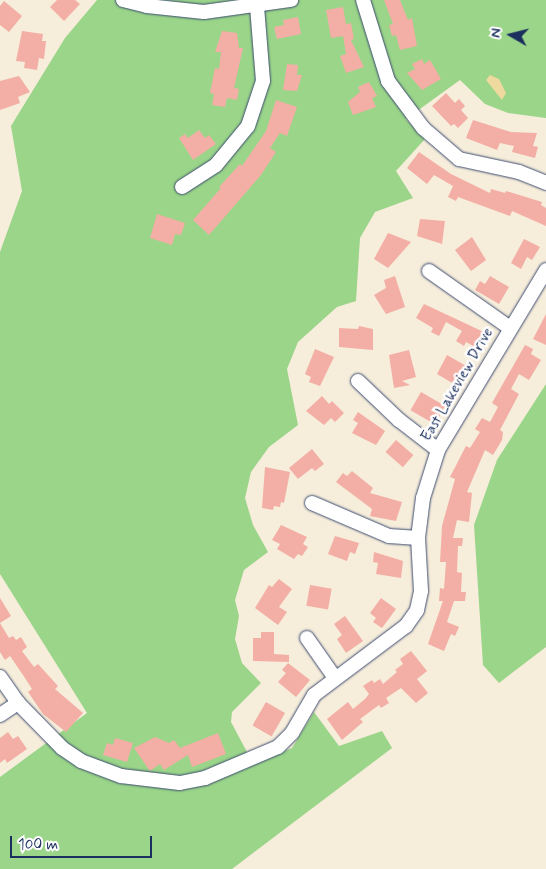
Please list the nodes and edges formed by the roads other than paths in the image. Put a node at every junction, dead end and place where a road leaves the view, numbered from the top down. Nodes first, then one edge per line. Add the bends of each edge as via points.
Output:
1 (123, 0) edge
2 (291, 0) edge
3 (363, 0) edge
4 (257, 7) junction
5 (546, 184) edge
6 (182, 187) dead end
7 (546, 270) edge
8 (429, 272) dead end
9 (510, 328) junction
10 (358, 381) dead end
11 (438, 450) junction
12 (312, 502) dead end
13 (418, 538) junction
14 (307, 638) dead end
15 (0, 677) edge
16 (335, 678) junction
17 (18, 704) junction
18 (0, 715) edge

1 - 4 street via 204,12
2 - 4 street
3 - 5 street via 388,81 424,128 459,159 519,172
4 - 6 street via 263,81 248,126 216,165
7 - 9 street, East Lakeview Drive
8 - 9 street
9 - 11 street, East Lakeview Drive
10 - 11 street via 399,420
11 - 13 street, East Lakeview Drive via 423,498
12 - 13 street via 389,536
13 - 16 street, East Lakeview Drive via 421,591 416,610 406,626
14 - 16 street
15 - 17 street, East Lakeview Drive
16 - 17 street, East Lakeview Drive via 314,696 292,733 278,747 205,778 180,783 148,782 81,761 62,748
17 - 18 street

